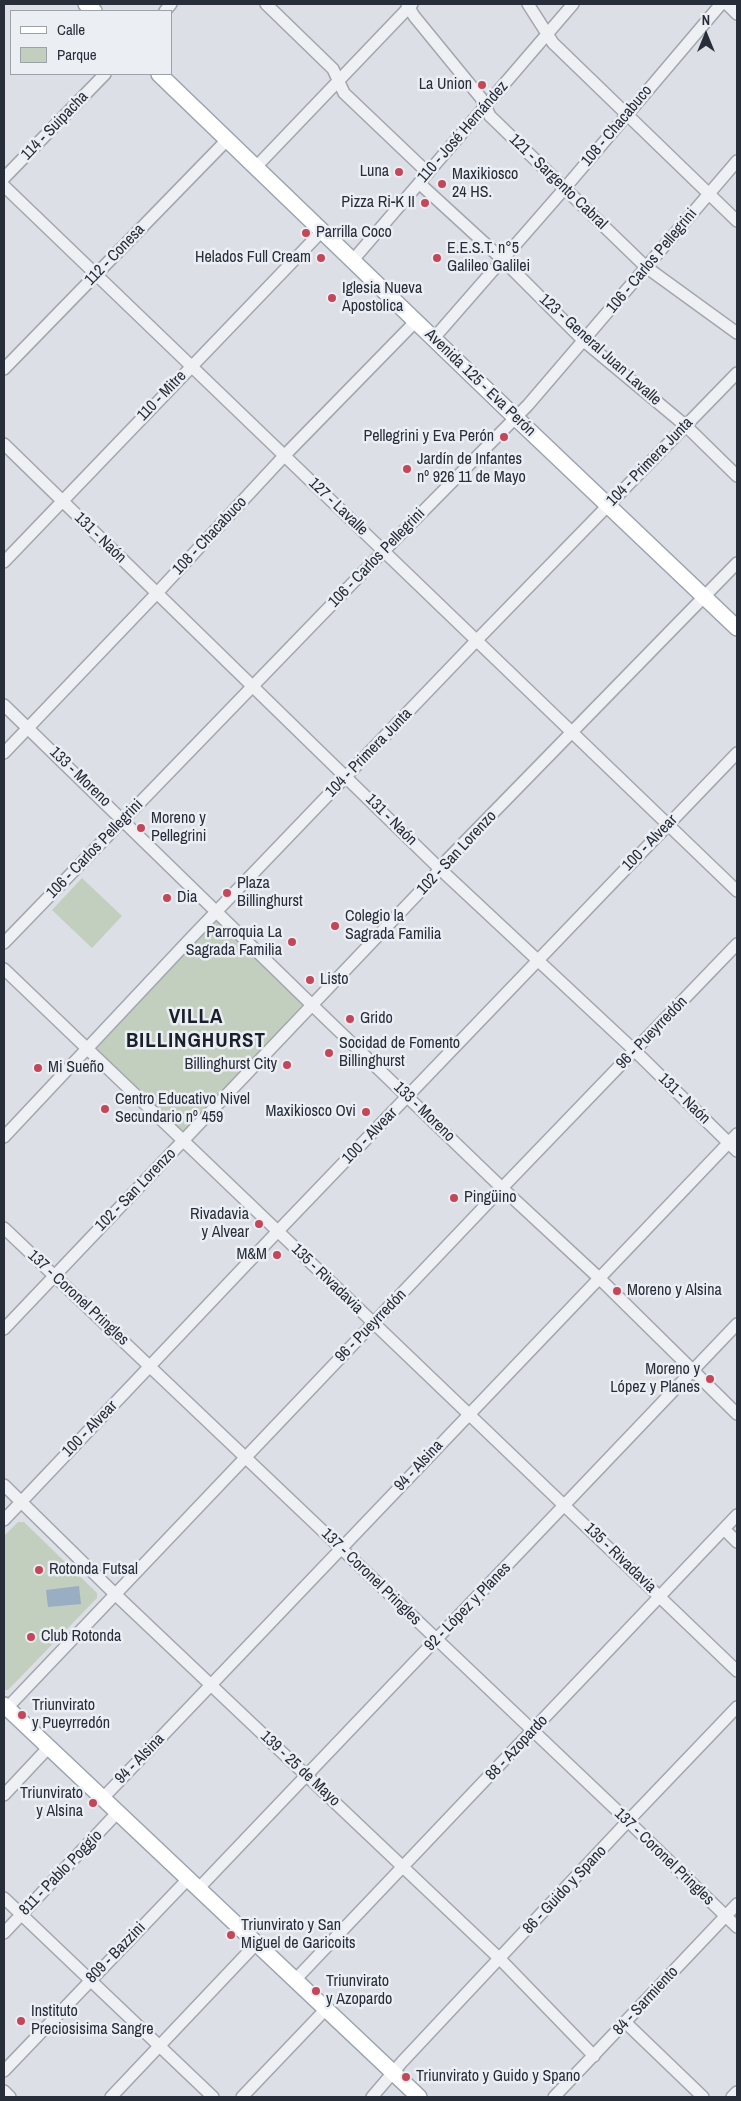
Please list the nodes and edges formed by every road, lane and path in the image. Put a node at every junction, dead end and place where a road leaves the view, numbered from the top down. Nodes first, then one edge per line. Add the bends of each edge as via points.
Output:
1 (266, 4) edge
2 (528, 4) edge
3 (573, 4) edge
4 (721, 4) edge
5 (727, 4) edge
6 (409, 5) edge
7 (737, 14) edge
8 (547, 34) junction
9 (104, 75) edge
10 (159, 75) edge
11 (338, 82) junction
12 (485, 106) junction
13 (626, 114) junction
14 (226, 141) junction
15 (737, 161) edge
16 (255, 168) junction
17 (428, 173) junction
18 (4, 178) edge
19 (419, 183) junction
20 (4, 186) edge
21 (565, 188) junction
22 (709, 194) junction
23 (737, 222) edge
24 (322, 231) junction
25 (353, 260) junction
26 (503, 260) junction
27 (646, 267) junction
28 (96, 274) junction
29 (416, 321) junction
30 (737, 333) edge
31 (434, 338) junction
32 (584, 341) junction
33 (191, 365) junction
34 (4, 369) edge
35 (737, 373) edge
36 (515, 417) junction
37 (686, 426) junction
38 (4, 444) edge
39 (285, 455) junction
40 (737, 476) edge
41 (62, 501) junction
42 (608, 504) junction
43 (383, 551) junction
44 (4, 562) edge
45 (737, 564) edge
46 (157, 593) junction
47 (706, 597) junction
48 (737, 628) edge
49 (476, 640) junction
50 (253, 686) junction
51 (4, 705) edge
52 (28, 727) junction
53 (572, 734) junction
54 (4, 753) edge
55 (737, 753) edge
56 (346, 776) junction
57 (123, 819) junction
58 (668, 824) junction
59 (440, 869) junction
60 (737, 891) edge
61 (218, 912) junction
62 (4, 943) edge
63 (737, 944) edge
64 (538, 960) junction
65 (4, 969) edge
66 (312, 1004) junction
67 (87, 1050) junction
68 (635, 1052) junction
69 (408, 1096) junction
70 (737, 1134) edge
71 (4, 1137) edge
72 (183, 1141) junction
73 (728, 1143) junction
74 (737, 1152) edge
75 (502, 1188) junction
76 (4, 1228) edge
77 (278, 1231) junction
78 (54, 1276) junction
79 (598, 1277) junction
80 (374, 1324) junction
81 (737, 1324) edge
82 (4, 1328) edge
83 (150, 1366) junction
84 (692, 1371) junction
85 (469, 1413) junction
86 (737, 1414) edge
87 (246, 1457) junction
88 (4, 1485) edge
89 (22, 1501) junction
90 (566, 1506) junction
91 (737, 1515) edge
92 (4, 1520) edge
93 (724, 1529) junction
94 (737, 1542) edge
95 (341, 1549) junction
96 (116, 1595) junction
97 (659, 1596) junction
98 (436, 1640) junction
99 (737, 1671) edge
100 (210, 1685) junction
101 (5, 1706) edge
102 (737, 1708) edge
103 (533, 1731) junction
104 (48, 1748) junction
105 (306, 1776) junction
106 (4, 1795) edge
107 (102, 1799) junction
108 (117, 1813) junction
109 (628, 1821) junction
110 (404, 1867) junction
111 (193, 1884) junction
112 (4, 1898) edge
113 (737, 1904) edge
114 (21, 1915) junction
115 (726, 1916) junction
116 (737, 1927) edge
117 (4, 1933) edge
118 (256, 1944) junction
119 (500, 1959) junction
120 (90, 1980) junction
121 (295, 1980) junction
122 (326, 2009) junction
123 (626, 2023) junction
124 (159, 2046) junction
125 (594, 2056) junction
126 (4, 2071) edge
127 (394, 2073) junction
128 (4, 2091) edge
129 (737, 2092) edge
130 (10, 2097) edge
131 (111, 2097) edge
132 (213, 2097) edge
133 (242, 2097) edge
134 (372, 2097) edge
135 (420, 2097) edge
136 (554, 2097) edge
137 (703, 2097) edge
138 (732, 2097) edge

1 - 11 street via 333,69
2 - 8 street
3 - 8 street, 110 - José Hernández
4 - 13 street, 108 - Chacabuco
5 - 7 street
6 - 11 street
6 - 12 street, 121 - Sargento Cabral
8 - 12 street, 110 - José Hernández
8 - 13 street
9 - 18 street, 114 - Suipacha
10 - 14 main road, Avenida 125 - Eva Perón
11 - 16 street
11 - 17 street via 344,93
12 - 17 street, 110 - José Hernández
12 - 21 street, 121 - Sargento Cabral via 490,116
13 - 21 street, 108 - Chacabuco
13 - 22 street
14 - 16 main road, Avenida 125 - Eva Perón
14 - 28 street, 112 - Conesa
15 - 22 street, 106 - Carlos Pellegrini
16 - 24 main road, Avenida 125 - Eva Perón
17 - 19 street, 110 - José Hernández
19 - 25 street, 110 - José Hernández
19 - 26 street, 123 - General Juan Lavalle
20 - 28 street, 127 - Lavalle
21 - 26 street, 108 - Chacabuco
21 - 27 street, 121 - Sargento Cabral
22 - 23 street
22 - 27 street, 106 - Carlos Pellegrini
24 - 25 main road, Avenida 125 - Eva Perón
24 - 33 street, 110 - Mitre
25 - 29 main road, Avenida 125 - Eva Perón
26 - 31 street, 108 - Chacabuco
26 - 32 street, 123 - General Juan Lavalle
27 - 30 street, 121 - Sargento Cabral
27 - 32 street, 106 - Carlos Pellegrini
28 - 33 street, 127 - Lavalle
28 - 34 street, 112 - Conesa
29 - 31 main road, Avenida 125 - Eva Perón
29 - 39 street, 108 - Chacabuco
31 - 36 main road, Avenida 125 - Eva Perón
32 - 36 street, 106 - Carlos Pellegrini
32 - 37 street, 123 - General Juan Lavalle
33 - 39 street, 127 - Lavalle
33 - 41 street, 110 - Mitre
35 - 37 street, 104 - Primera Junta
36 - 42 main road, Avenida 125 - Eva Perón
36 - 43 street, 106 - Carlos Pellegrini
37 - 40 street, 123 - General Juan Lavalle
37 - 42 street, 104 - Primera Junta
38 - 41 street, 131 - Naón
39 - 43 street, 127 - Lavalle
39 - 46 street, 108 - Chacabuco
41 - 44 street, 110 - Mitre
41 - 46 street, 131 - Naón
42 - 47 main road, Avenida 125 - Eva Perón
42 - 49 street, 104 - Primera Junta
43 - 49 street, 127 - Lavalle
43 - 50 street, 106 - Carlos Pellegrini
45 - 47 street, 102 - San Lorenzo
46 - 50 street, 131 - Naón
46 - 52 street, 108 - Chacabuco
47 - 48 main road, Avenida 125 - Eva Perón
47 - 53 street, 102 - San Lorenzo
49 - 53 street, 127 - Lavalle
49 - 56 street, 104 - Primera Junta
50 - 56 street, 131 - Naón
50 - 57 street, 106 - Carlos Pellegrini
51 - 52 street, 133 - Moreno
52 - 54 street, 108 - Chacabuco
52 - 57 street, 133 - Moreno
53 - 58 street, 127 - Lavalle
53 - 59 street, 102 - San Lorenzo
55 - 58 street, 100 - Alvear
56 - 59 street, 131 - Naón
56 - 61 street, 104 - Primera Junta
57 - 61 street, 133 - Moreno
57 - 62 street, 106 - Carlos Pellegrini
58 - 60 street, 127 - Lavalle
58 - 64 street, 100 - Alvear
59 - 64 street, 131 - Naón
59 - 66 street, 102 - San Lorenzo
61 - 66 street, 133 - Moreno
61 - 67 street, 104 - Primera Junta
63 - 68 street, 96 - Pueyrredón
64 - 68 street, 131 - Naón
64 - 69 street, 100 - Alvear
65 - 67 street, 135 - Rivadavia
66 - 69 street, 133 - Moreno
66 - 72 street, 102 - San Lorenzo
67 - 71 street, 104 - Primera Junta
67 - 72 street, 135 - Rivadavia
68 - 73 street, 131 - Naón
68 - 75 street, 96 - Pueyrredón
69 - 75 street, 133 - Moreno
69 - 77 street, 100 - Alvear
70 - 73 street, 94 - Alsina
72 - 77 street, 135 - Rivadavia
72 - 78 street, 102 - San Lorenzo
73 - 74 street, 131 - Naón
73 - 79 street, 94 - Alsina
75 - 79 street, 133 - Moreno
75 - 80 street, 96 - Pueyrredón
76 - 78 street, 137 - Coronel Pringles
77 - 80 street, 135 - Rivadavia
77 - 83 street, 100 - Alvear
78 - 82 street, 102 - San Lorenzo
78 - 83 street, 137 - Coronel Pringles
79 - 84 street, 133 - Moreno
79 - 85 street, 94 - Alsina
80 - 85 street, 135 - Rivadavia
80 - 87 street, 96 - Pueyrredón
81 - 84 street, 92 - López y Planes
83 - 87 street, 137 - Coronel Pringles
83 - 89 street, 100 - Alvear
84 - 86 street, 133 - Moreno
84 - 90 street, 92 - López y Planes
85 - 90 street, 135 - Rivadavia
85 - 95 street, 94 - Alsina
87 - 95 street, 137 - Coronel Pringles
87 - 96 street, 96 - Pueyrredón
88 - 89 street, 139 - 25 de Mayo
89 - 92 street, 100 - Alvear
89 - 96 street, 139 - 25 de Mayo
90 - 97 street, 135 - Rivadavia
90 - 98 street, 92 - López y Planes
91 - 93 street, 88 - Azopardo
93 - 94 street
93 - 97 street, 88 - Azopardo
95 - 98 street, 137 - Coronel Pringles
95 - 100 street, 94 - Alsina
96 - 100 street, 139 - 25 de Mayo
96 - 101 street, 96 - Pueyrredón
97 - 99 street, 135 - Rivadavia
97 - 103 street, 88 - Azopardo
98 - 103 street, 137 - Coronel Pringles
98 - 105 street, 92 - López y Planes
100 - 105 street, 139 - 25 de Mayo
100 - 107 street, 94 - Alsina
101 - 104 main road
102 - 109 street, 86 - Guido y Spano
103 - 109 street, 137 - Coronel Pringles
103 - 110 street, 88 - Azopardo
104 - 106 street
104 - 107 main road
105 - 110 street, 139 - 25 de Mayo
105 - 111 street, 92 - López y Planes
107 - 108 main road
108 - 111 main road
108 - 114 street, 811 - Pablo Poggio
109 - 115 street, 137 - Coronel Pringles
109 - 119 street, 86 - Guido y Spano
110 - 119 street, 139 - 25 de Mayo
110 - 121 street, 88 - Azopardo
111 - 118 main road
111 - 120 street, 809 - Bazzini
112 - 114 street
113 - 115 street, 84 - Sarmiento
114 - 117 street, 811 - Pablo Poggio
114 - 120 street
115 - 116 street, 137 - Coronel Pringles
115 - 123 street, 84 - Sarmiento
118 - 121 main road
118 - 124 street
119 - 125 street, 139 - 25 de Mayo
119 - 127 street, 86 - Guido y Spano
120 - 124 street
120 - 126 street, 809 - Bazzini
121 - 122 main road
122 - 127 main road
122 - 133 street
123 - 125 street, 84 - Sarmiento
123 - 137 street
124 - 131 street
124 - 132 street
125 - 136 street, 84 - Sarmiento
127 - 134 street, 86 - Guido y Spano
127 - 135 main road
128 - 130 street
129 - 138 street

